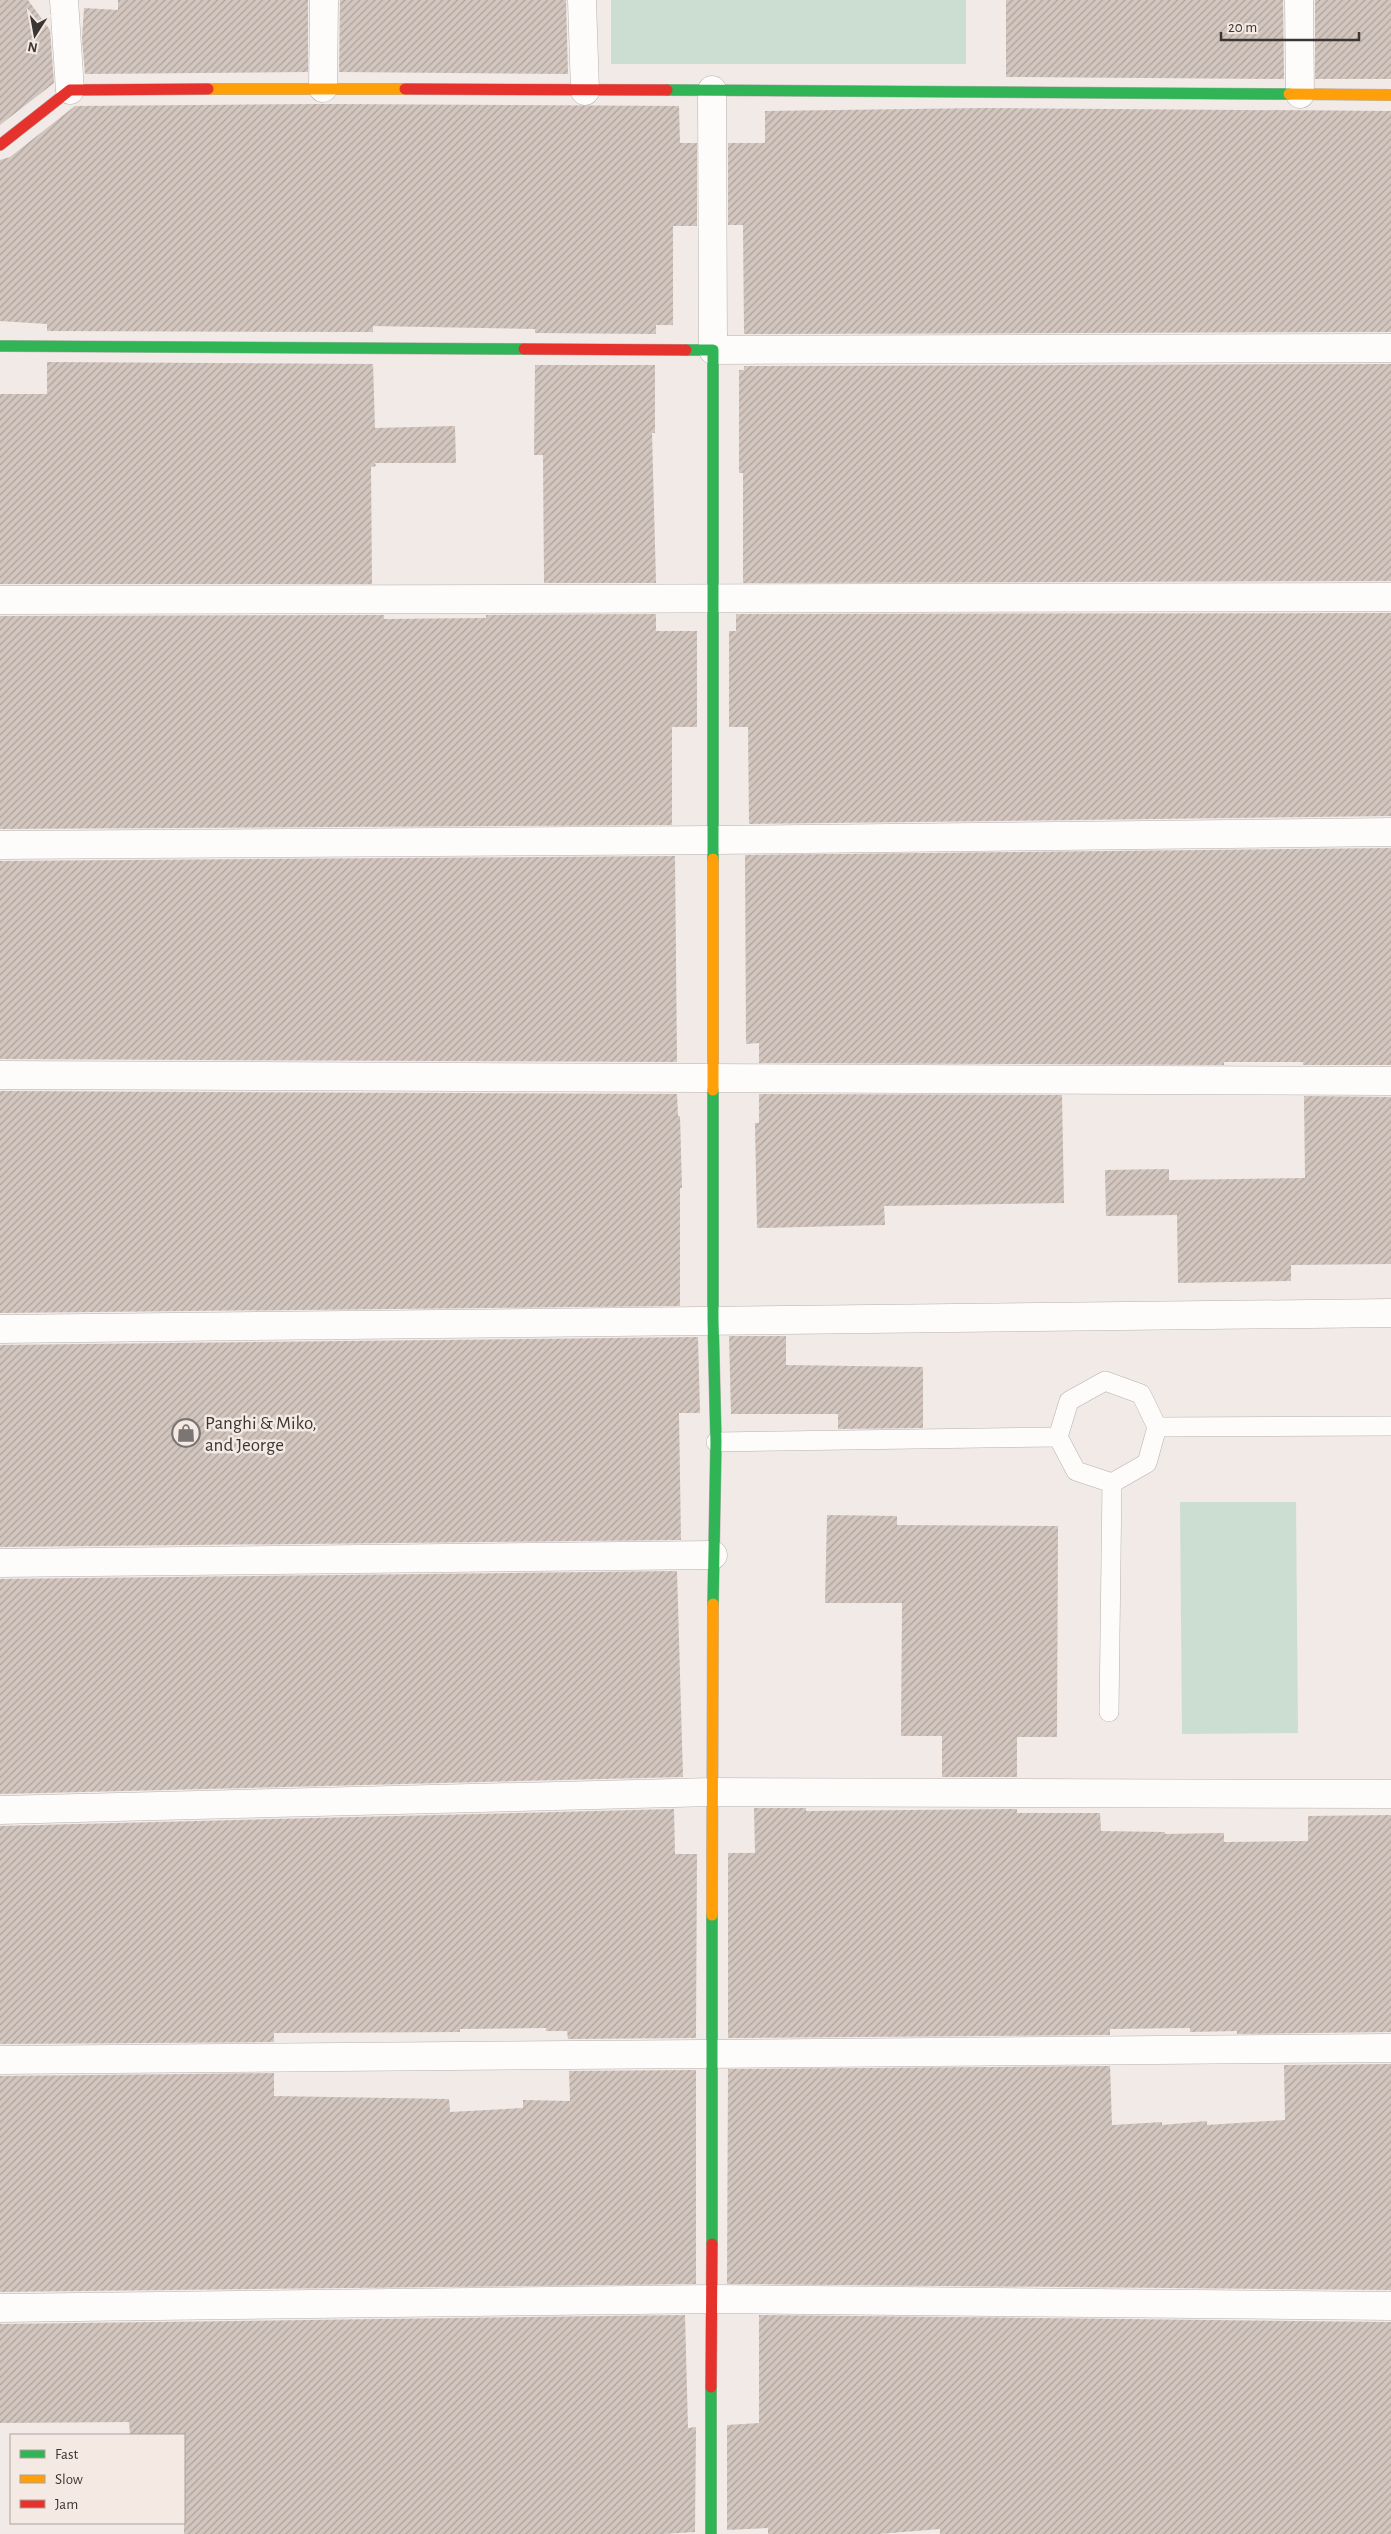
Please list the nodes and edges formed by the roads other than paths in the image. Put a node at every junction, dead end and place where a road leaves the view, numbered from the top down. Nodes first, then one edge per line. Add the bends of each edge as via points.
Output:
1 (64, 0) edge
2 (324, 0) edge
3 (582, 0) edge
4 (1299, 0) edge
5 (323, 88) junction
6 (70, 90) junction
7 (712, 90) junction
8 (585, 91) junction
9 (1300, 94) junction
10 (1391, 95) edge
11 (0, 145) edge
12 (0, 346) edge
13 (1391, 348) edge
14 (713, 350) junction
15 (714, 597) junction
16 (1391, 597) edge
17 (0, 600) edge
18 (1391, 832) edge
19 (714, 840) junction
20 (0, 845) edge
21 (0, 1075) edge
22 (714, 1076) junction
23 (1391, 1080) edge
24 (1391, 1313) edge
25 (713, 1320) junction
26 (0, 1329) edge
27 (1391, 1426) edge
28 (1157, 1427) junction
29 (1058, 1437) junction
30 (716, 1442) junction
31 (1112, 1483) junction
32 (713, 1555) junction
33 (0, 1562) edge
34 (1110, 1712) dead end
35 (713, 1792) junction
36 (1391, 1794) edge
37 (0, 1810) edge
38 (1391, 2048) edge
39 (713, 2055) junction
40 (0, 2060) edge
41 (713, 2300) junction
42 (1391, 2306) edge
43 (0, 2308) edge
44 (711, 2534) edge

1 - 6 street
2 - 5 street
3 - 8 street
4 - 9 street
5 - 6 street
5 - 8 street
6 - 11 street
7 - 8 street
7 - 9 street
7 - 14 street
9 - 10 street
12 - 14 street
13 - 14 street
14 - 15 street
15 - 16 street
15 - 17 street
15 - 19 street
18 - 19 street
19 - 20 street
19 - 22 street
21 - 22 street
22 - 23 street
22 - 25 street
24 - 25 street
25 - 26 street
25 - 30 street
27 - 28 lane
28 - 29 lane via 1141,1394 1105,1381 1069,1402
28 - 31 lane via 1147,1463
29 - 30 lane
29 - 31 lane via 1076,1471
30 - 32 street
31 - 34 lane
32 - 33 street
32 - 35 street
35 - 36 street
35 - 37 street
35 - 39 street
38 - 39 street
39 - 40 street
39 - 41 street
41 - 42 street
41 - 43 street
41 - 44 street

